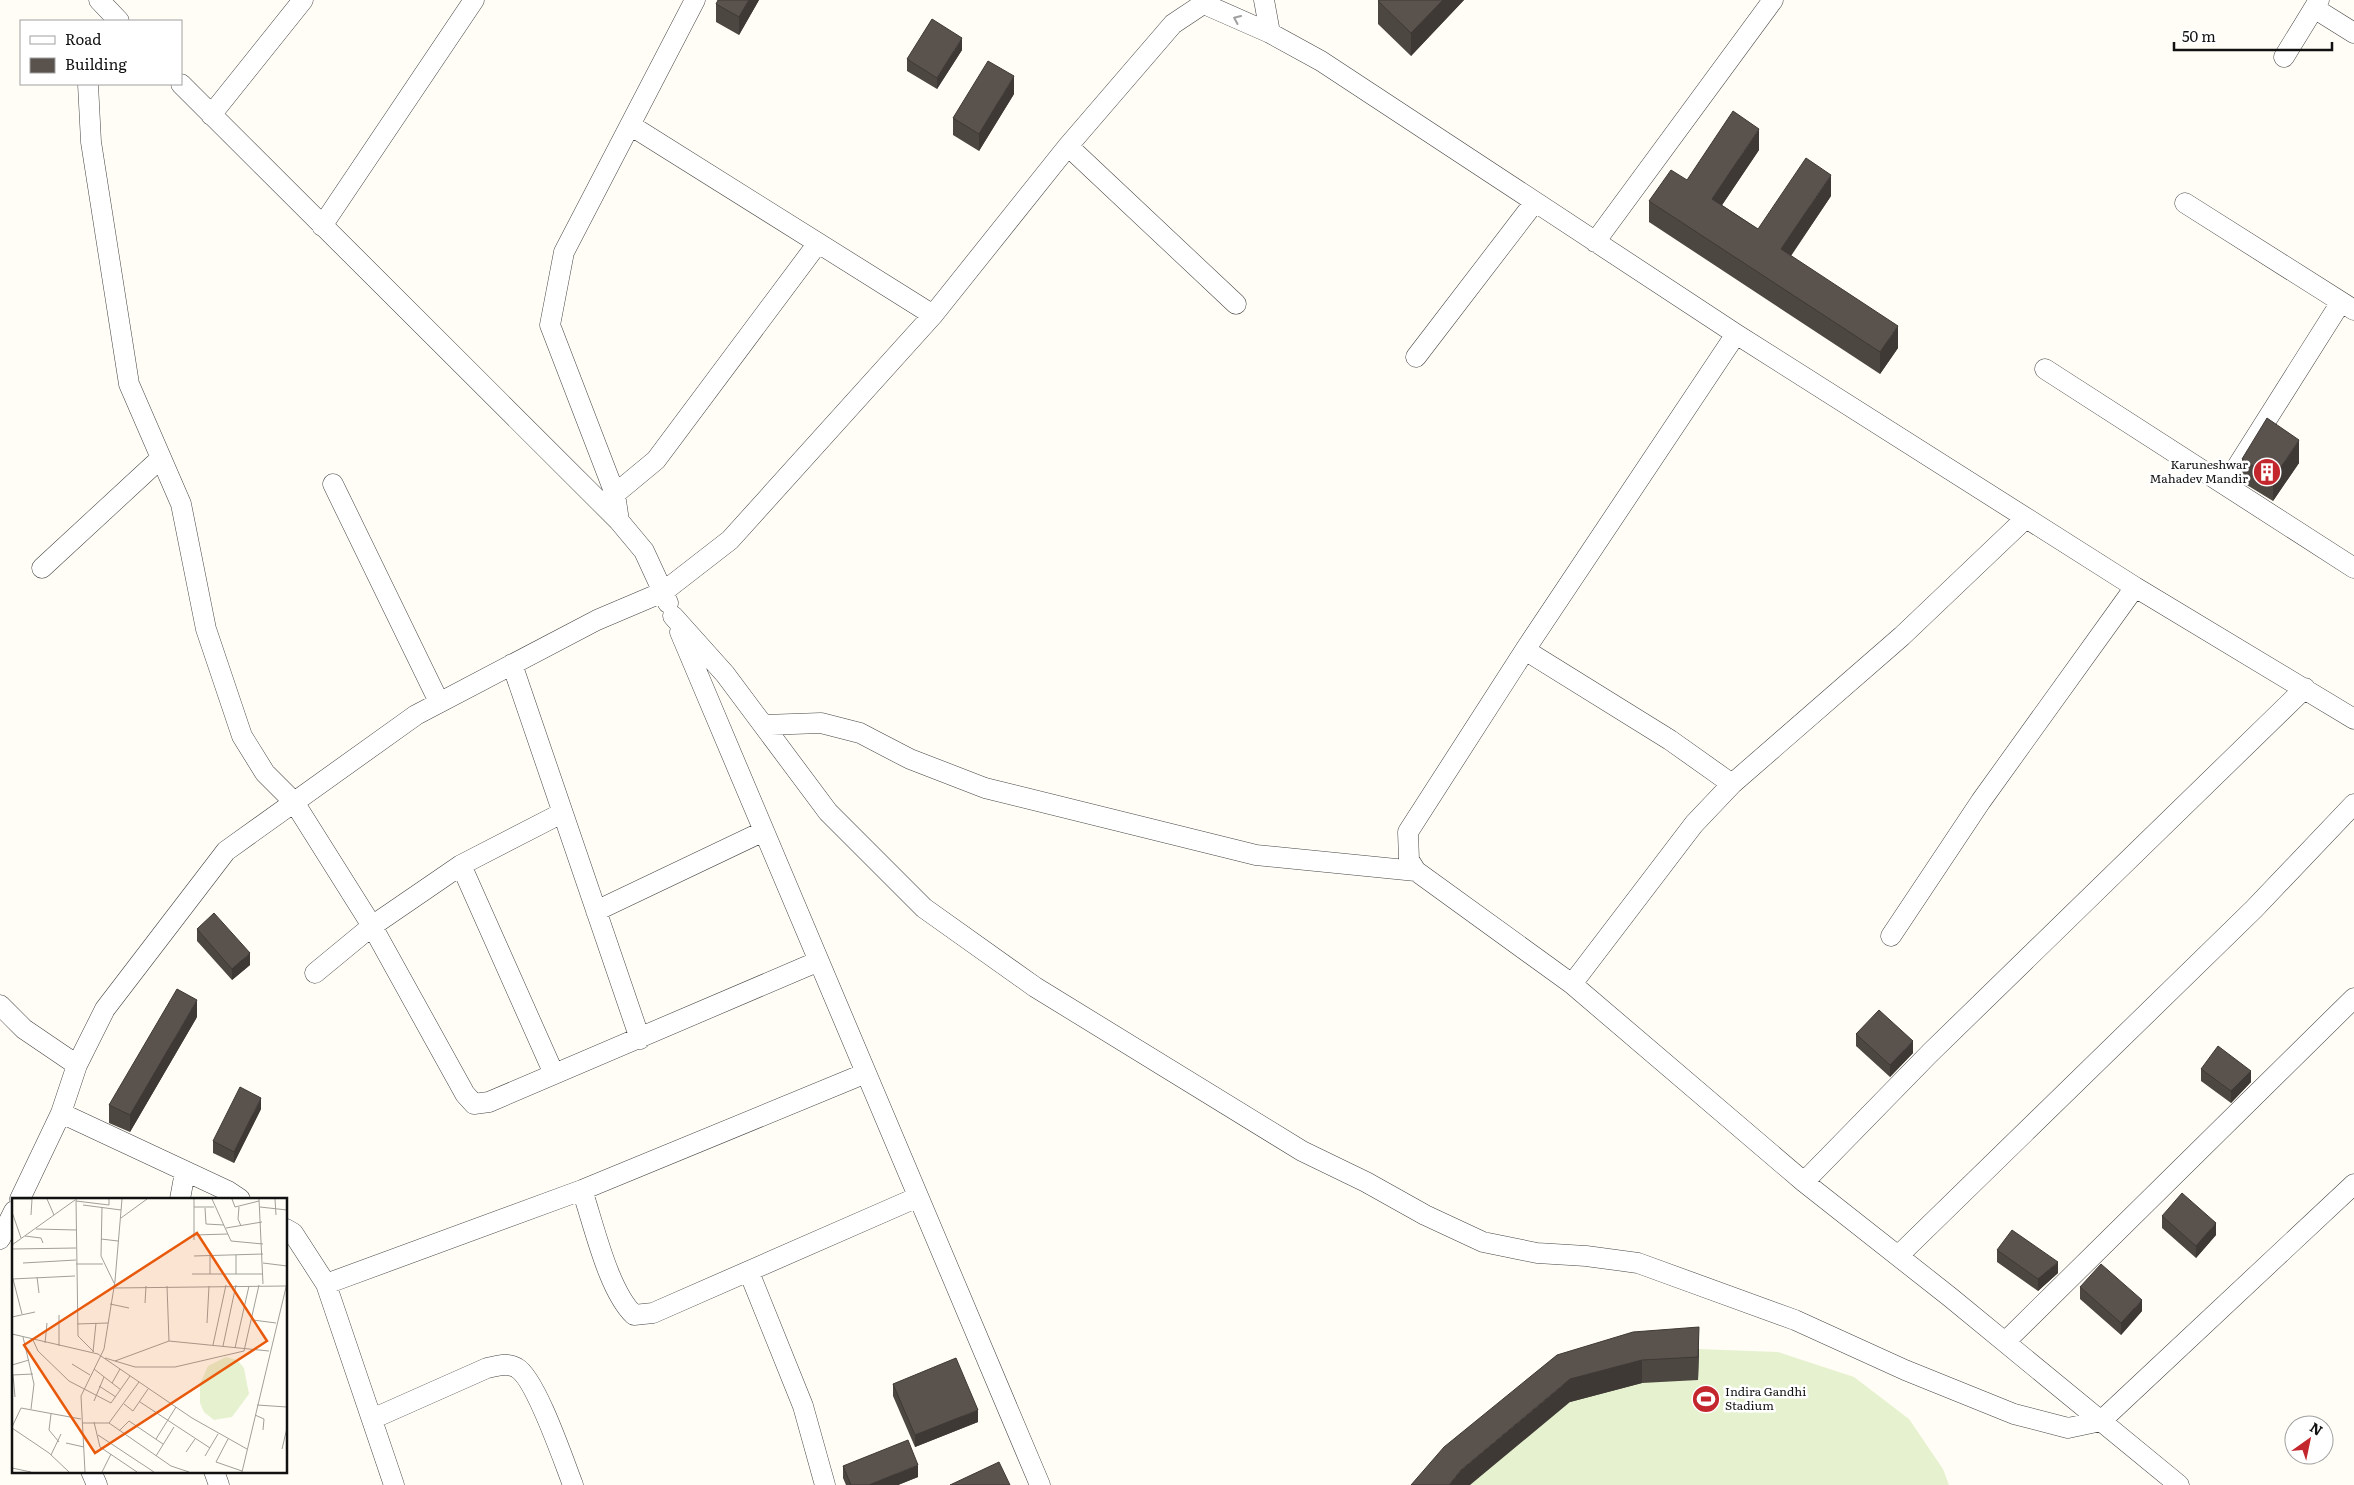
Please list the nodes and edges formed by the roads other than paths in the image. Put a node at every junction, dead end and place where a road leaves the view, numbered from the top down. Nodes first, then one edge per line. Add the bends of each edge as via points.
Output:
1 (303, 0) edge
2 (474, 0) edge
3 (695, 0) edge
4 (1264, 0) edge
5 (1773, 0) edge
6 (1206, 2) edge
7 (2316, 4) edge
8 (1270, 33) junction
9 (2354, 33) edge
10 (2284, 57) dead end
11 (88, 85) edge
12 (182, 85) edge
13 (212, 114) junction
14 (630, 125) junction
15 (1068, 146) junction
16 (1534, 203) junction
17 (2185, 203) dead end
18 (322, 226) junction
19 (1595, 242) junction
20 (818, 243) junction
21 (1236, 304) dead end
22 (2347, 306) edge
23 (933, 315) junction
24 (1736, 334) junction
25 (1416, 357) dead end
26 (2045, 369) dead end
27 (161, 458) junction
28 (333, 484) dead end
29 (2226, 484) junction
30 (615, 494) junction
31 (2026, 518) junction
32 (619, 521) junction
33 (42, 568) dead end
34 (2354, 568) edge
35 (2135, 587) junction
36 (663, 592) junction
37 (673, 616) junction
38 (1525, 650) junction
39 (512, 664) junction
40 (2305, 688) junction
41 (439, 702) junction
42 (2354, 718) edge
43 (764, 725) junction
44 (1732, 784) junction
45 (294, 802) junction
46 (2354, 804) edge
47 (562, 813) junction
48 (764, 831) junction
49 (461, 865) junction
50 (1416, 871) junction
51 (596, 912) junction
52 (372, 926) junction
53 (1890, 936) dead end
54 (819, 961) junction
55 (314, 973) dead end
56 (1572, 984) junction
57 (2354, 998) edge
58 (0, 1005) edge
59 (640, 1039) junction
60 (77, 1065) junction
61 (866, 1073) junction
62 (554, 1074) junction
63 (61, 1113) junction
64 (185, 1172) junction
65 (1804, 1182) junction
66 (2353, 1187) edge
67 (582, 1190) junction
68 (918, 1197) junction
69 (20, 1198) edge
70 (180, 1198) edge
71 (238, 1198) edge
72 (12, 1215) edge
73 (288, 1230) edge
74 (0, 1239) edge
75 (1898, 1256) junction
76 (749, 1272) junction
77 (326, 1284) junction
78 (2005, 1342) junction
79 (372, 1418) junction
80 (2101, 1422) junction
81 (92, 1472) edge
82 (214, 1472) edge
83 (97, 1485) edge
84 (219, 1485) edge
85 (394, 1485) edge
86 (573, 1485) edge
87 (825, 1485) edge
88 (1040, 1485) edge
89 (2179, 1485) edge

1 - 13 street
2 - 18 street
3 - 14 street
4 - 8 street
5 - 19 street
8 -> 6 street
6 - 15 street via 1173,24
7 - 9 street
7 - 10 street
8 - 16 street via 1321,61
11 - 27 street via 91,142 129,384
12 - 13 street
13 - 18 street
14 - 20 street
14 - 30 street via 564,252 550,326
15 - 21 street
15 - 23 street
16 - 19 street
16 - 25 street
17 - 22 street
18 - 32 street
19 - 24 street
20 - 23 street
20 - 30 street via 656,460
22 - 29 street
23 - 36 street via 730,540
24 - 31 street
24 - 38 street
26 - 29 street
27 - 33 street
27 - 45 street via 181,504 206,629 242,736 265,772
28 - 41 street
29 - 34 street
30 - 32 street
31 - 35 street
31 - 44 street via 1902,636
32 - 36 street via 644,551
35 - 40 street
35 - 53 street via 1981,801
36 - 37 street
36 - 39 street via 597,620
37 - 43 street
37 - 48 street
38 - 44 street via 1670,740
38 - 50 street via 1408,832 1409,860
39 - 41 street
39 - 47 street
40 - 42 street
40 - 65 street via 1930,1053
41 - 45 street via 416,714
43 - 50 street via 821,723 860,733 910,759 985,788 1256,855
43 - 80 street via 828,812 924,908 1035,987 1293,1146 1425,1215 1483,1242 1538,1253 1638,1263 1795,1320 1905,1370 2014,1414 2068,1428
44 - 56 street via 1694,824
45 - 52 street
45 - 60 street via 226,851 105,1008
46 - 75 street via 2254,909
47 - 49 street
47 - 51 street
48 - 51 street
48 - 54 street
49 - 52 street
49 - 62 street
50 - 56 street
51 - 59 street
52 - 55 street
52 - 62 street via 464,1094 474,1104 489,1102
54 - 59 street
54 - 61 street
56 - 65 street
57 - 78 street
58 - 60 street via 24,1029
59 - 62 street
60 - 63 street
61 - 67 street
61 - 68 street
63 - 64 street
63 - 69 street
64 - 70 street
64 - 71 street
65 - 75 street
66 - 80 street
67 - 76 street via 611,1276 624,1305 634,1315 653,1313
67 - 77 street
68 - 76 street
68 - 88 street
72 - 74 street
73 - 77 street
75 - 78 street
76 - 87 street via 803,1406
77 - 79 street
78 - 80 street
79 - 85 street
79 - 86 street via 487,1368 505,1364 517,1368 531,1382
80 - 89 street
81 - 83 street
82 - 84 street

